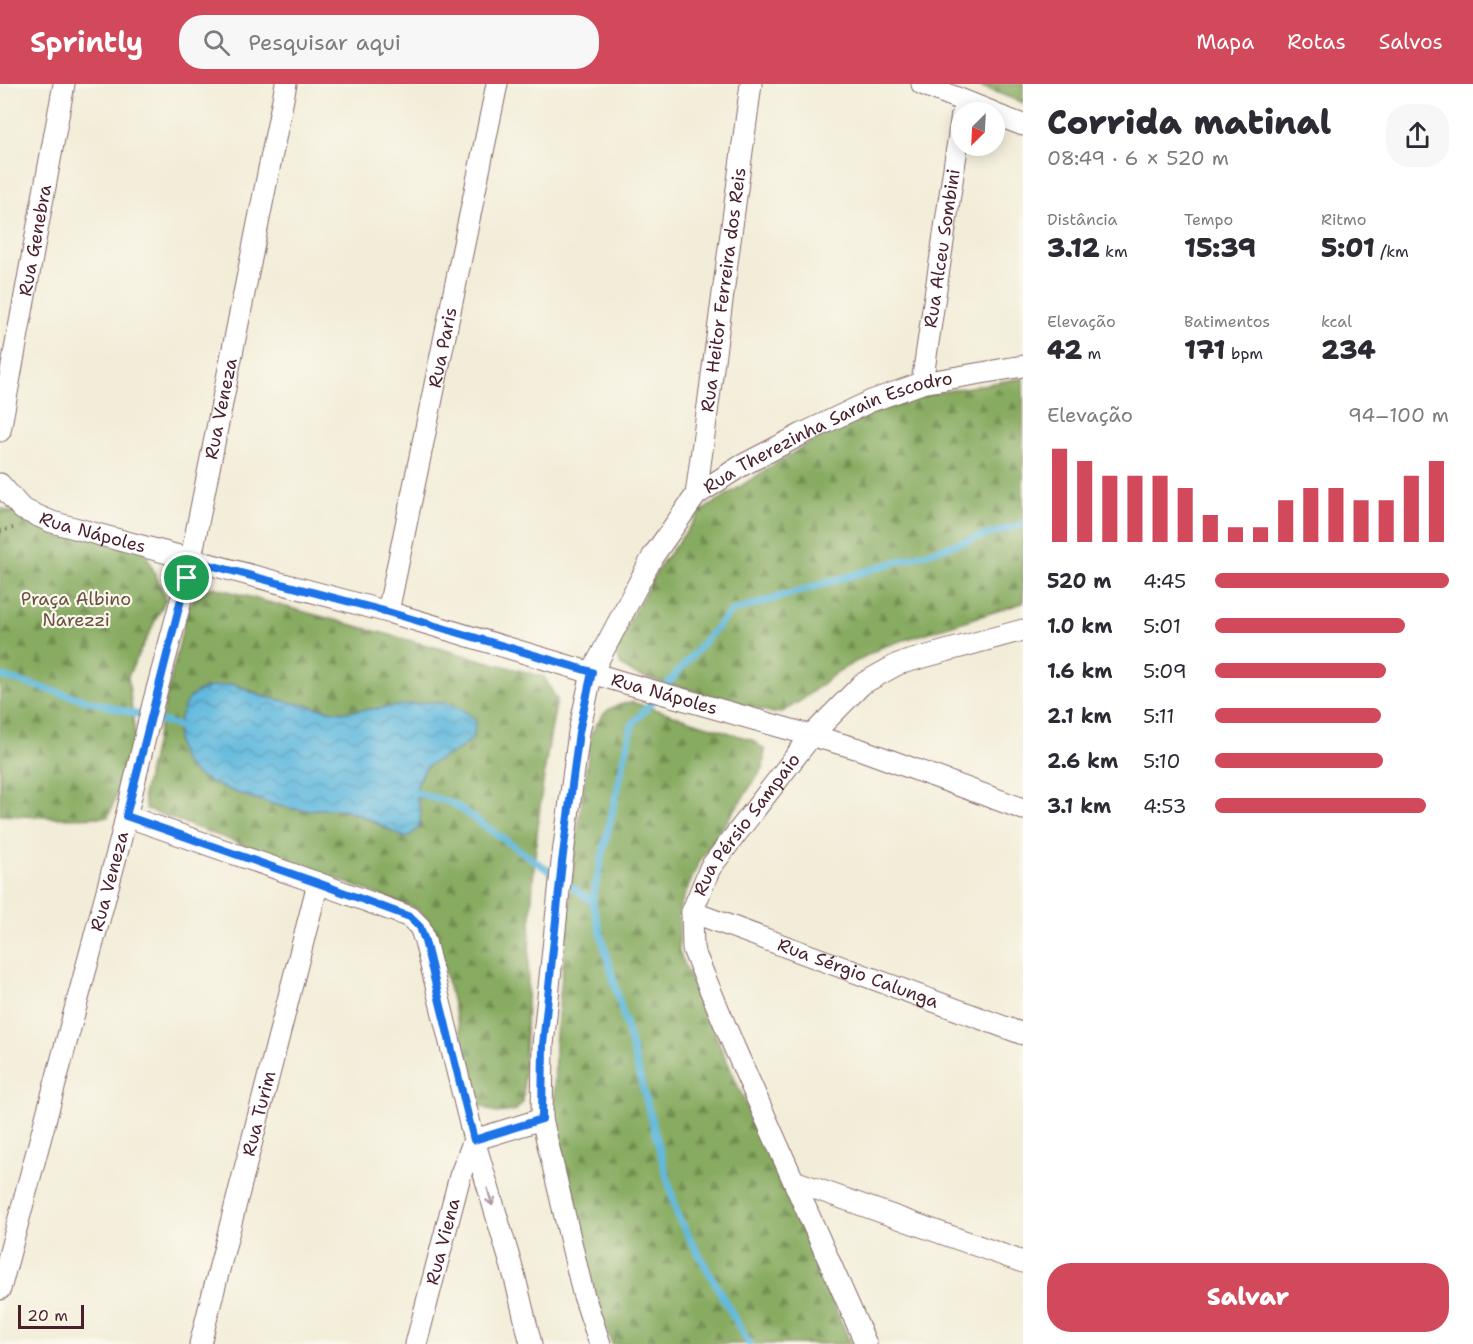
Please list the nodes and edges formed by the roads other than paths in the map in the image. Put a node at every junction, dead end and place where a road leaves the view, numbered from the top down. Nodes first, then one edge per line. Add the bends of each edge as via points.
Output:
1 (286, 84) edge
2 (497, 84) edge
3 (751, 84) edge
4 (922, 84) edge
5 (60, 85) edge
6 (951, 102) edge
7 (1005, 118) edge
8 (1023, 125) edge
9 (955, 156) edge
10 (1023, 366) edge
11 (922, 383) junction
12 (0, 432) edge
13 (0, 484) edge
14 (696, 495) junction
15 (191, 560) junction
16 (388, 612) junction
17 (1023, 630) edge
18 (592, 672) junction
19 (812, 735) junction
20 (1023, 809) edge
21 (126, 816) junction
22 (318, 883) junction
23 (692, 912) junction
24 (1023, 1034) edge
25 (542, 1119) junction
26 (474, 1140) junction
27 (794, 1181) junction
28 (1023, 1262) edge
29 (0, 1289) edge
30 (200, 1344) edge
31 (416, 1344) edge
32 (531, 1344) edge
33 (600, 1344) edge
34 (866, 1344) edge

1 - 15 street, Rua Veneza
2 - 16 street, Rua Paris
3 - 14 street, Rua Heitor Ferreira dos Reis
4 - 6 street
5 - 12 street, Rua Genebra
7 - 8 street
9 - 11 street, Rua Alceu Sombini
10 - 11 street, Rua Therezinha Sarain Escodro
11 - 14 street, Rua Therezinha Sarain Escodro via 871,401 802,434
13 - 15 street, Rua Nápoles via 22,509 52,522
14 - 18 street, Rua Therezinha Sarain Escodro via 653,556
15 - 16 street, Rua Nápoles
15 - 21 street, Rua Veneza
16 - 18 street, Rua Nápoles
17 - 19 street, Rua Pérsio Sampaio via 898,664 862,684
18 - 19 street, Rua Nápoles
18 - 25 street, Rua Therezinha Sarain Escodro via 579,732 562,862 543,1045
19 - 20 street, Rua Nápoles
19 - 23 street, Rua Pérsio Sampaio via 710,868
21 - 22 street
21 - 29 street, Rua Veneza
22 - 26 street via 410,917 420,927
22 - 30 street, Rua Turim
23 - 24 street, Rua Sérgio Calunga
23 - 27 street, Rua Pérsio Sampaio via 693,949
25 - 26 street
25 - 33 street, Rua Therezinha Sarain Escodro via 583,1293
26 - 31 street, Rua Viena via 460,1176
26 -> 32 street
27 - 28 street
27 - 34 street, Rua Pérsio Sampaio

